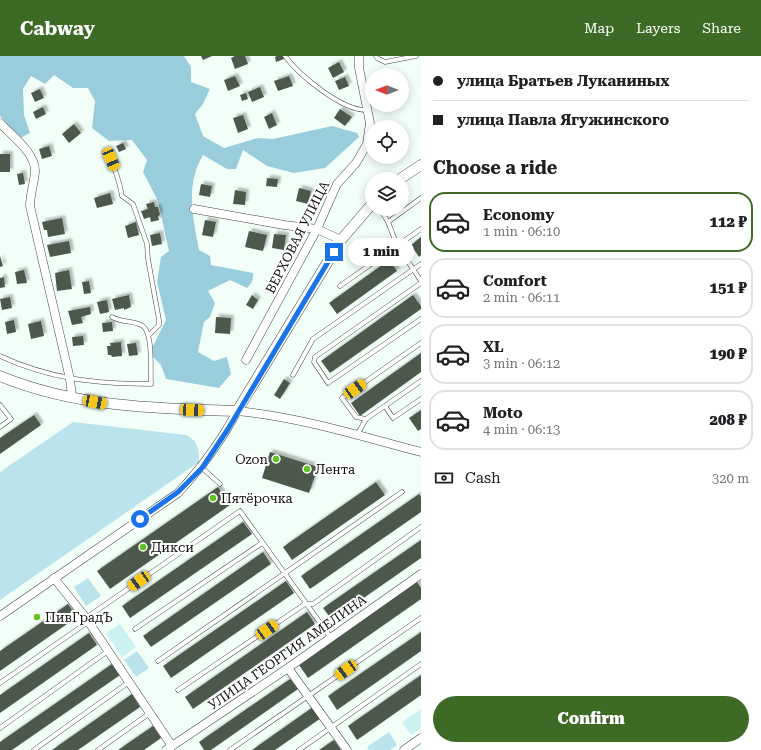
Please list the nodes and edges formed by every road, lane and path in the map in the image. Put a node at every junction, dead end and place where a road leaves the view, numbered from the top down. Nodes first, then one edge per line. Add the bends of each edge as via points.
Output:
1 (285, 56) edge
2 (359, 56) edge
3 (376, 56) edge
4 (416, 56) edge
5 (365, 100) edge
6 (365, 110) edge
7 (367, 112) edge
8 (0, 123) edge
9 (105, 152) dead end
10 (421, 165) edge
11 (409, 173) edge
12 (421, 198) edge
13 (194, 209) dead end
14 (365, 212) edge
15 (384, 216) edge
16 (388, 222) junction
17 (318, 229) junction
18 (421, 229) edge
19 (341, 240) junction
20 (397, 246) junction
21 (421, 264) edge
22 (413, 270) junction
23 (421, 282) edge
24 (340, 286) dead end
25 (112, 317) dead end
26 (421, 319) edge
27 (150, 334) junction
28 (421, 343) edge
29 (0, 356) edge
30 (246, 360) dead end
31 (293, 375) dead end
32 (0, 376) edge
33 (70, 379) junction
34 (421, 381) edge
35 (72, 397) junction
36 (421, 399) edge
37 (0, 405) edge
38 (385, 406) junction
39 (237, 411) junction
40 (366, 419) junction
41 (0, 427) edge
42 (357, 435) junction
43 (421, 452) edge
44 (202, 468) junction
45 (220, 484) dead end
46 (402, 492) dead end
47 (421, 528) edge
48 (262, 544) junction
49 (284, 574) junction
50 (421, 574) edge
51 (54, 578) junction
52 (306, 604) junction
53 (0, 616) edge
54 (421, 618) edge
55 (87, 620) junction
56 (135, 630) dead end
57 (331, 638) junction
58 (108, 651) junction
59 (158, 661) dead end
60 (421, 664) edge
61 (288, 668) junction
62 (129, 682) junction
63 (0, 683) edge
64 (178, 690) dead end
65 (309, 696) junction
66 (150, 713) junction
67 (0, 728) edge
68 (331, 728) junction
69 (421, 738) edge
70 (169, 748) edge
71 (34, 750) edge
72 (98, 750) edge
73 (230, 750) edge
74 (299, 750) edge
75 (346, 750) edge
76 (404, 750) edge

1 - 6 lane via 302,74 336,100
2 - 5 street, ВЕРХОВАЯ УЛИЦА
3 - 4 lane via 385,62
7 - 17 street, ВЕРХОВАЯ УЛИЦА via 370,123 367,144 356,163 337,184
8 - 33 street via 28,152 35,164 30,206
9 - 27 lane via 119,178 122,196 133,204 147,244 159,320 159,326
10 - 11 street
12 - 16 lane
13 - 17 street
14 - 19 street
15 - 16 lane
16 - 20 lane
17 - 19 street
17 - 30 street, ВЕРХОВАЯ УЛИЦА
18 - 20 lane
19 - 39 street
20 - 22 lane
20 - 24 lane
21 - 22 lane
22 - 23 lane
22 - 31 lane via 313,340
23 - 26 lane via 315,357 314,362 328,383
25 - 27 lane via 122,322 143,325
27 - 33 lane via 151,384 110,384
28 - 40 lane via 342,398 356,417
29 - 33 lane via 26,368
32 - 35 street
33 - 35 street
34 - 38 lane
35 - 39 street via 106,404
36 - 38 lane via 393,418
37 - 41 lane via 11,419
38 - 40 lane
39 - 42 street via 263,414
39 - 44 street
40 - 42 lane
42 - 43 street
44 - 45 lane
44 - 51 street via 178,492
46 - 49 lane
47 - 52 lane via 313,604
48 - 49 lane
48 - 55 lane via 240,512
48 - 56 lane
49 - 52 lane
49 - 59 lane
50 - 57 street, УЛИЦА ГЕОРГИЯ АМЕЛИНА
51 - 53 street
51 - 55 street
52 - 57 lane
52 - 64 lane
54 - 65 lane
55 - 58 street
55 - 63 lane
57 - 61 street, УЛИЦА ГЕОРГИЯ АМЕЛИНА
58 - 62 street
58 - 67 lane
60 - 68 lane
61 - 65 street
61 - 70 street, УЛИЦА ГЕОРГИЯ АМЕЛИНА
62 - 66 street
62 - 71 lane
65 - 68 street
65 - 73 lane
66 - 70 street
66 - 72 lane
68 - 74 lane
68 - 75 street
69 - 76 street

